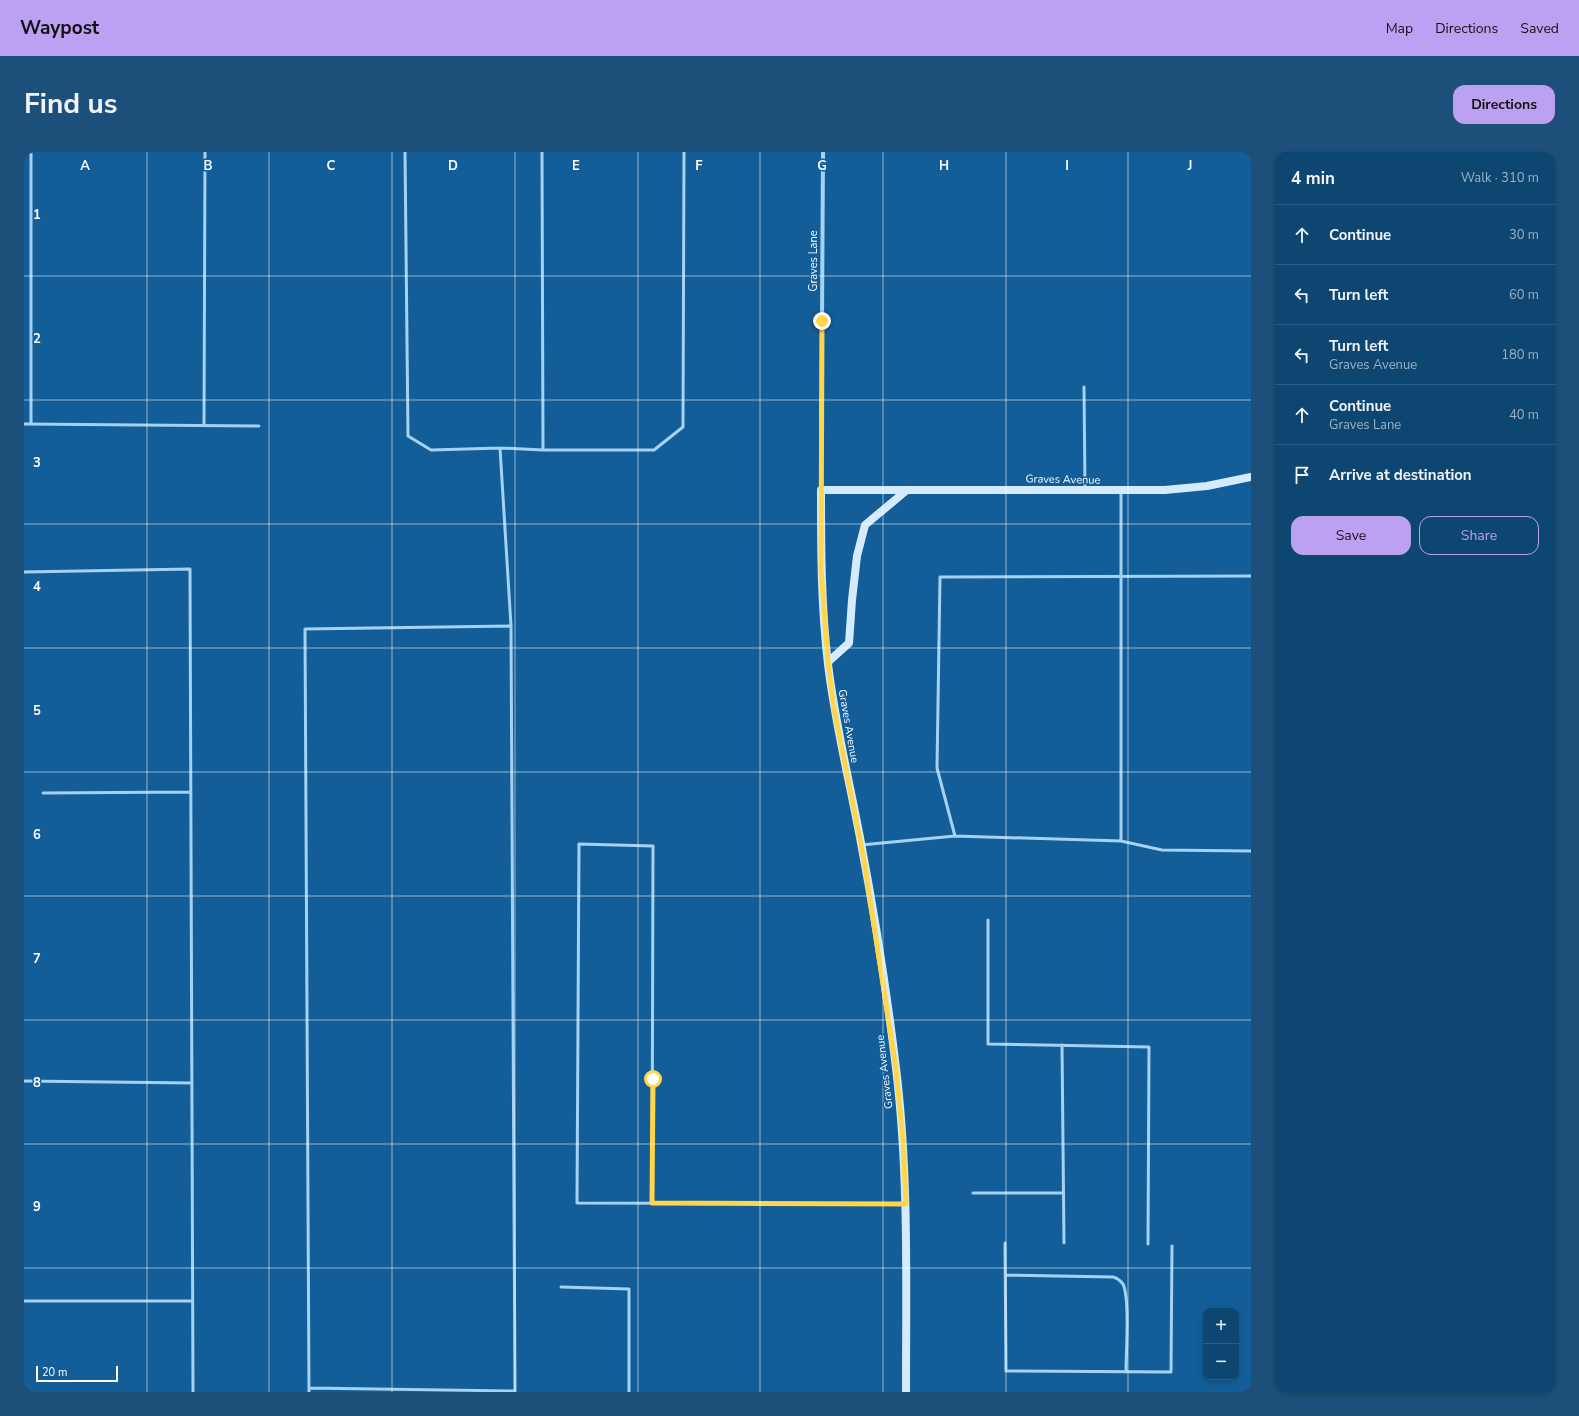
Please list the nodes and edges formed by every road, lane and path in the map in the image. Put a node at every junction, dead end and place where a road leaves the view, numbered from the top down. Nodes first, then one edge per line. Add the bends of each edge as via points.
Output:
1 (31, 152) edge
2 (205, 152) edge
3 (404, 152) edge
4 (542, 152) edge
5 (684, 152) edge
6 (823, 152) edge
7 (1084, 387) dead end
8 (24, 424) edge
9 (31, 424) junction
10 (204, 426) junction
11 (259, 426) dead end
12 (500, 448) junction
13 (542, 450) junction
14 (1251, 477) edge
15 (821, 490) junction
16 (907, 490) junction
17 (1085, 490) junction
18 (1120, 491) junction
19 (24, 572) edge
20 (1120, 576) junction
21 (1251, 576) edge
22 (511, 626) junction
23 (828, 662) junction
24 (43, 792) dead end
25 (191, 792) junction
26 (955, 836) junction
27 (1120, 841) junction
28 (861, 845) junction
29 (1251, 851) edge
30 (988, 920) dead end
31 (1062, 1045) junction
32 (24, 1082) edge
33 (192, 1083) junction
34 (974, 1193) dead end
35 (1064, 1193) junction
36 (652, 1203) junction
37 (906, 1204) junction
38 (1005, 1243) dead end
39 (1064, 1243) dead end
40 (1148, 1244) dead end
41 (1172, 1246) dead end
42 (1006, 1275) junction
43 (561, 1287) dead end
44 (24, 1301) edge
45 (192, 1302) junction
46 (1126, 1372) junction
47 (308, 1388) junction
48 (193, 1392) edge
49 (308, 1392) edge
50 (629, 1392) edge
51 (906, 1392) edge

1 - 9 lane
2 - 10 lane
3 - 12 lane via 408,436 432,450
4 - 13 lane
5 - 13 lane via 683,427 654,450
6 - 15 street, Graves Lane
7 - 17 lane
8 - 9 lane
9 - 10 lane
10 - 11 lane
12 - 13 lane
12 - 22 lane
14 - 18 main road, Graves Avenue via 1207,486
15 - 16 main road, Graves Avenue
15 - 23 main road, Graves Avenue via 821,568
16 - 17 main road, Graves Avenue
16 - 23 main road via 865,525 857,556 849,643
17 - 18 main road, Graves Avenue
18 - 20 lane
19 - 25 lane via 190,569
20 - 21 lane
20 - 26 lane via 940,577 938,768
20 - 27 lane
22 - 47 lane via 305,629
22 - 47 lane via 515,1391
23 - 28 main road, Graves Avenue via 834,709
24 - 25 lane
25 - 33 lane
26 - 27 lane
26 - 28 lane
27 - 29 lane via 1162,850
28 - 37 main road, Graves Avenue via 896,1069
30 - 31 lane via 988,1044
31 - 35 lane
31 - 40 lane via 1148,1047
32 - 33 lane
33 - 45 lane
34 - 35 lane
35 - 39 lane
36 - 36 lane via 577,1203 579,844 653,846
36 - 37 lane
37 - 51 main road, Graves Avenue
38 - 42 lane
41 - 46 lane via 1172,1372
42 - 46 lane via 1113,1276 1118,1279 1126,1299
42 - 46 lane via 1006,1371
43 - 50 lane via 629,1289
44 - 45 lane
45 - 48 lane
47 - 49 lane

